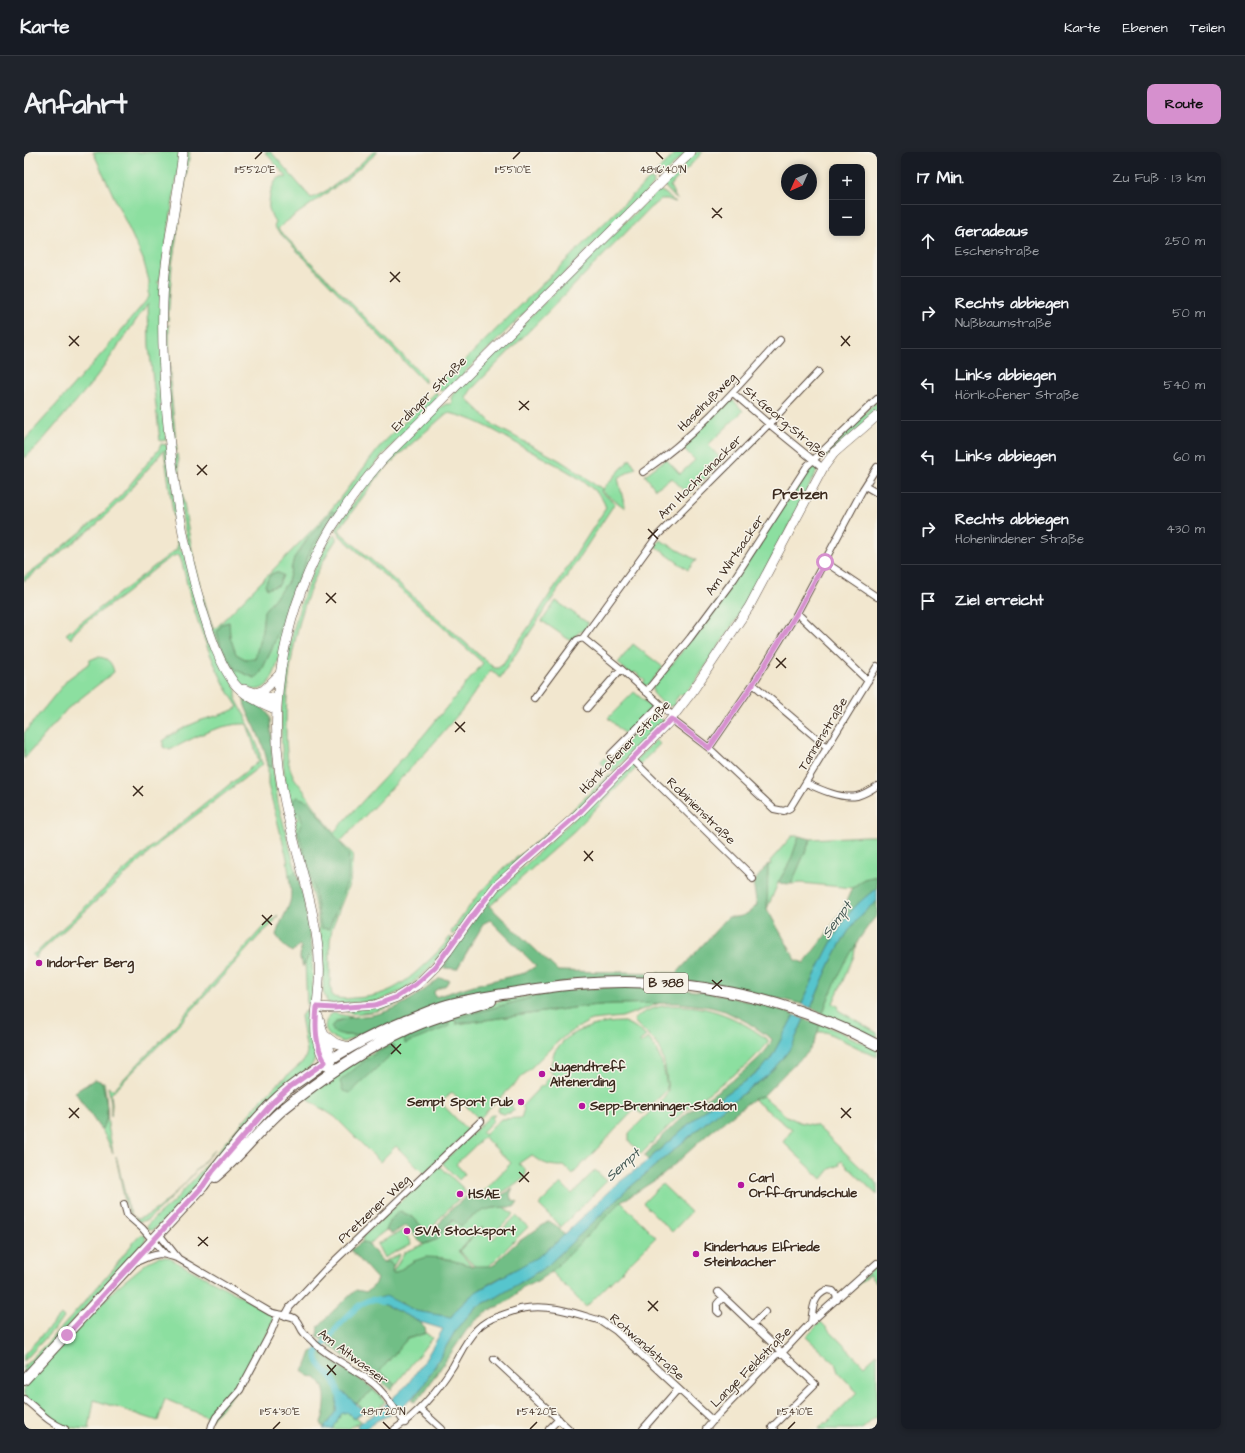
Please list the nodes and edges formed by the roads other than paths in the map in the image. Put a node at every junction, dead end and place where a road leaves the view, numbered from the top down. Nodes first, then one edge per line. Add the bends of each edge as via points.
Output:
1 (183, 152) edge
2 (691, 152) edge
3 (780, 340) dead end
4 (818, 372) dead end
5 (733, 393) junction
6 (877, 398) edge
7 (877, 416) edge
8 (769, 424) junction
9 (815, 460) junction
10 (877, 467) edge
11 (823, 468) junction
12 (643, 472) dead end
13 (865, 486) junction
14 (877, 493) edge
15 (825, 562) junction
16 (877, 597) edge
17 (797, 613) junction
18 (583, 638) junction
19 (877, 666) edge
20 (621, 669) junction
21 (280, 674) junction
22 (868, 681) junction
23 (234, 683) junction
24 (753, 684) junction
25 (646, 692) junction
26 (256, 693) junction
27 (534, 698) dead end
28 (278, 700) junction
29 (660, 705) junction
30 (587, 708) dead end
31 (277, 710) junction
32 (672, 718) junction
33 (827, 747) junction
34 (709, 748) junction
35 (611, 754) dead end
36 (632, 760) junction
37 (806, 783) junction
38 (877, 786) edge
39 (753, 878) dead end
40 (523, 991) junction
41 (317, 1010) junction
42 (324, 1035) junction
43 (877, 1045) edge
44 (349, 1047) junction
45 (328, 1060) junction
46 (333, 1072) junction
47 (481, 1121) dead end
48 (203, 1186) junction
49 (124, 1204) dead end
50 (156, 1238) junction
51 (165, 1254) junction
52 (179, 1259) junction
53 (133, 1263) junction
54 (877, 1263) edge
55 (718, 1292) dead end
56 (723, 1297) junction
57 (836, 1300) junction
58 (765, 1312) dead end
59 (719, 1313) dead end
60 (278, 1315) junction
61 (285, 1316) junction
62 (811, 1322) junction
63 (752, 1325) junction
64 (782, 1353) junction
65 (494, 1359) dead end
66 (24, 1380) edge
67 (678, 1389) junction
68 (24, 1399) edge
69 (420, 1409) junction
70 (559, 1419) junction
71 (713, 1421) junction
72 (405, 1423) junction
73 (65, 1429) edge
74 (211, 1429) edge
75 (395, 1429) edge
76 (442, 1429) edge
77 (549, 1429) edge
78 (570, 1429) edge
79 (643, 1429) edge
80 (706, 1429) edge
81 (774, 1429) edge

1 - 23 street via 164,284 164,366 169,441 185,547 197,595 210,637
2 - 21 street, Erdinger Straße via 398,443 361,485 332,528 308,575 295,609
3 - 5 street, Haselnußweg
4 - 8 street, Am Hochrainacker
5 - 8 street, St.-Georg-Straße
5 - 12 street, Haselnußweg via 675,448
6 - 9 street, Am Wirtsacker
7 - 11 street, Hörlkofener Straße via 834,454
8 - 9 street, St.-Georg-Straße
8 - 18 street, Am Hochrainacker via 658,535
9 - 11 street, St.-Georg-Straße
9 - 25 street, Am Wirtsacker via 807,466 734,579
10 - 13 street
11 - 32 street, Hörlkofener Straße via 749,607
13 - 14 street
13 - 15 street
15 - 16 street
15 - 17 street
17 - 22 street
17 - 24 street
18 - 20 street
18 - 27 street, Am Hochrainacker via 577,640
19 - 22 street, Tannenstraße
20 - 25 street
20 - 30 street
21 - 26 street via 264,690
21 - 28 street, Erdinger Straße
22 - 33 street, Tannenstraße
23 - 26 street
23 - 31 street via 242,692
24 - 33 street
24 - 34 street
25 - 29 street
26 - 28 street
28 - 31 street, Erdinger Straße
29 - 32 street
29 - 35 street
31 - 41 street, Erdinger Straße via 277,752 281,786 316,934 319,966
32 - 34 street
32 - 36 street, Hörlkofener Straße
33 - 37 street, Tannenstraße
34 - 37 street, Tannenstraße via 774,809 784,811 790,808
36 - 39 street, Robinienstraße
36 - 41 street, Hörlkofener Straße via 577,815 496,886 435,967 416,984 397,997 375,1005
37 - 38 street via 851,796 858,796
40 - 43 main road, B 388 via 576,984 635,982 701,986 796,1009
40 - 44 main road, B 388 via 445,1006 384,1029
40 - 46 main road, B 388 via 411,1028
41 - 42 street
41 - 45 street, Erdinger Straße via 315,1031 320,1052
42 - 44 street via 335,1043
42 - 45 street
44 - 45 main road, B 388
45 - 46 street
45 - 48 main road, B 388 via 274,1101
46 - 48 main road, B 388 via 266,1125 229,1164
47 - 61 street, Pretzener Weg via 326,1269 290,1307
48 - 50 main road, B 388
49 - 50 street via 127,1215
50 - 51 street, Am Altwasser
50 - 52 street, Am Altwasser
50 - 53 main road, B 388
51 - 52 street, Am Altwasser
51 - 53 street via 156,1254
52 - 60 street, Am Altwasser
53 - 66 main road, B 388
54 - 57 street, Lange Feldstraße
55 - 56 street
56 - 59 street via 716,1304
56 - 63 street
57 - 62 street, Lange Feldstraße
57 - 62 street via 833,1291 828,1290 818,1296 814,1301
58 - 63 street
60 - 61 street, Am Altwasser
60 - 74 street via 240,1390 214,1420
61 - 72 street, Am Altwasser via 295,1319 304,1334 316,1345 374,1384
62 - 64 street, Lange Feldstraße
63 - 64 street
64 - 71 street, Lange Feldstraße via 776,1355
64 - 81 street via 815,1384 772,1427
65 - 70 street
67 - 69 street, Rotwandstraße via 601,1321 556,1308 520,1309 485,1322 476,1329 452,1367
67 - 71 street, Rotwandstraße
67 - 79 street
68 - 73 street via 53,1423
69 - 72 street, Rotwandstraße
69 - 76 street
70 - 77 street
70 - 78 street
71 - 80 street, Lange Feldstraße
72 - 75 street, Rotwandstraße

